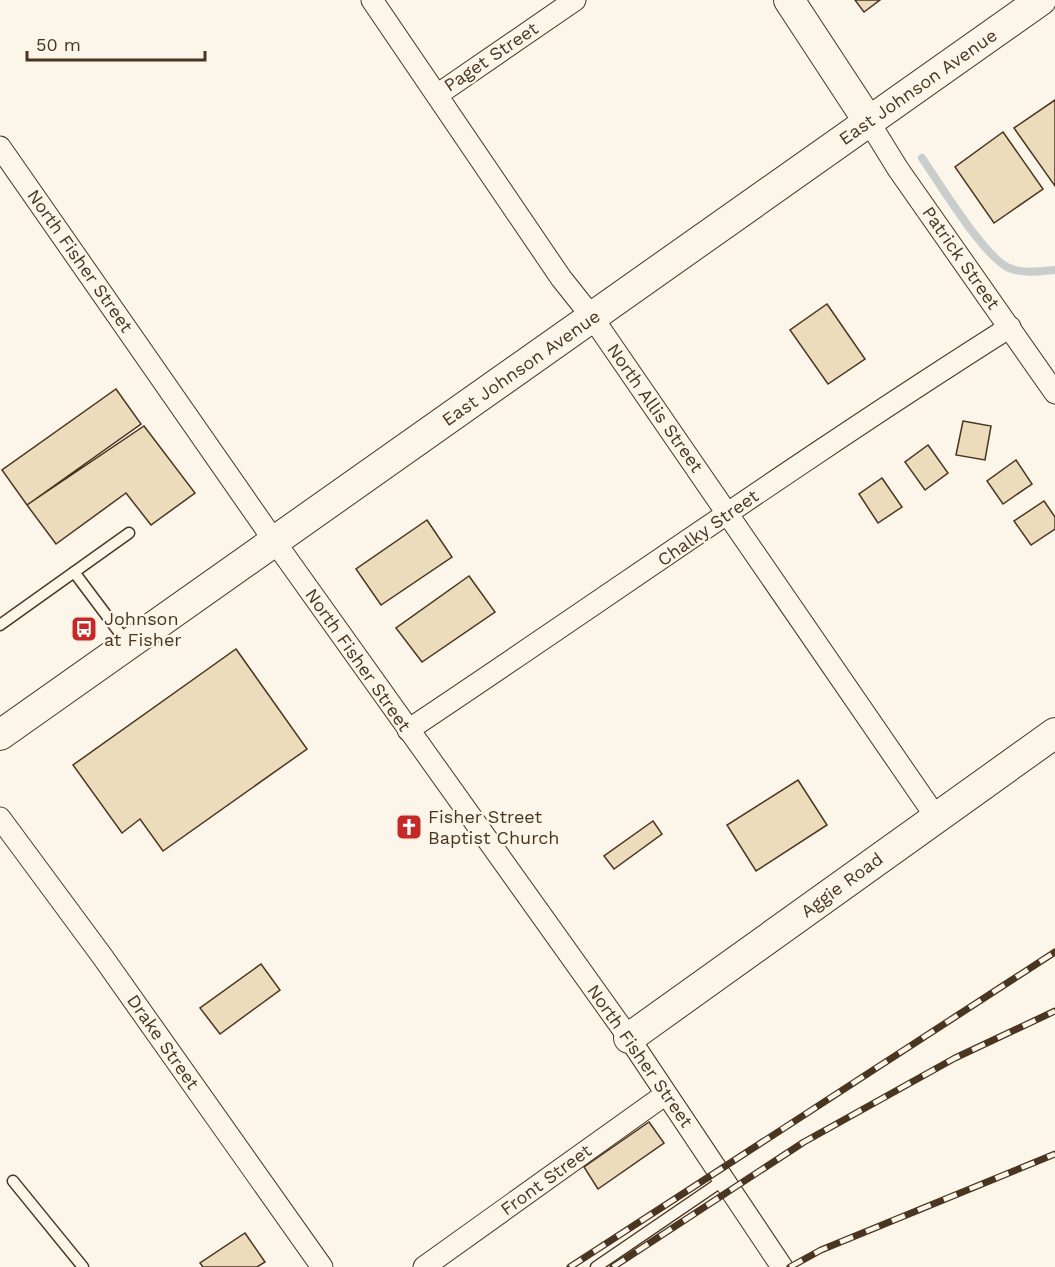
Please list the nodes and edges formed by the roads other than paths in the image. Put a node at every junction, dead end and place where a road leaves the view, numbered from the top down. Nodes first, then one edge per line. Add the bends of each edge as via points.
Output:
1 (372, 0) edge
2 (575, 0) edge
3 (789, 0) edge
4 (1041, 0) edge
5 (437, 95) junction
6 (869, 122) junction
7 (0, 147) edge
8 (592, 317) junction
9 (1010, 327) junction
10 (1055, 393) edge
11 (729, 514) junction
12 (129, 533) dead end
13 (275, 542) junction
14 (74, 572) junction
15 (0, 625) edge
16 (128, 645) junction
17 (408, 730) junction
18 (1055, 733) edge
19 (0, 735) edge
20 (936, 817) junction
21 (0, 818) edge
22 (629, 1038) junction
23 (666, 1094) junction
24 (722, 1175) junction
25 (13, 1181) dead end
26 (82, 1267) edge
27 (322, 1267) edge
28 (424, 1267) edge
29 (596, 1267) edge
30 (782, 1267) edge

1 - 5 street, North Allis Street
2 - 5 street, Paget Street
3 - 6 main road
4 - 6 main road, East Johnson Avenue
5 - 8 street, North Allis Street via 561,278
6 - 8 main road, East Johnson Avenue
6 - 9 street, Patrick Street
7 - 13 street, North Fisher Street
8 - 11 street, North Allis Street
8 - 13 main road, East Johnson Avenue
9 - 10 street, Patrick Street
9 - 11 street, Chalky Street via 862,421
11 - 17 street, Chalky Street
11 - 20 street, North Allis Street
12 - 14 lane
13 - 16 main road, East Johnson Avenue
13 - 17 street, North Fisher Street
14 - 15 lane
14 - 16 lane
16 - 19 main road, East Johnson Avenue
17 - 22 street, North Fisher Street
18 - 20 main road, Aggie Road
20 - 22 main road, Aggie Road
21 - 27 street, Drake Street
22 - 23 street, North Fisher Street
23 - 24 street, North Fisher Street
23 - 28 street, Front Street
24 - 29 lane
24 - 30 street, North Fisher Street
25 - 26 lane

